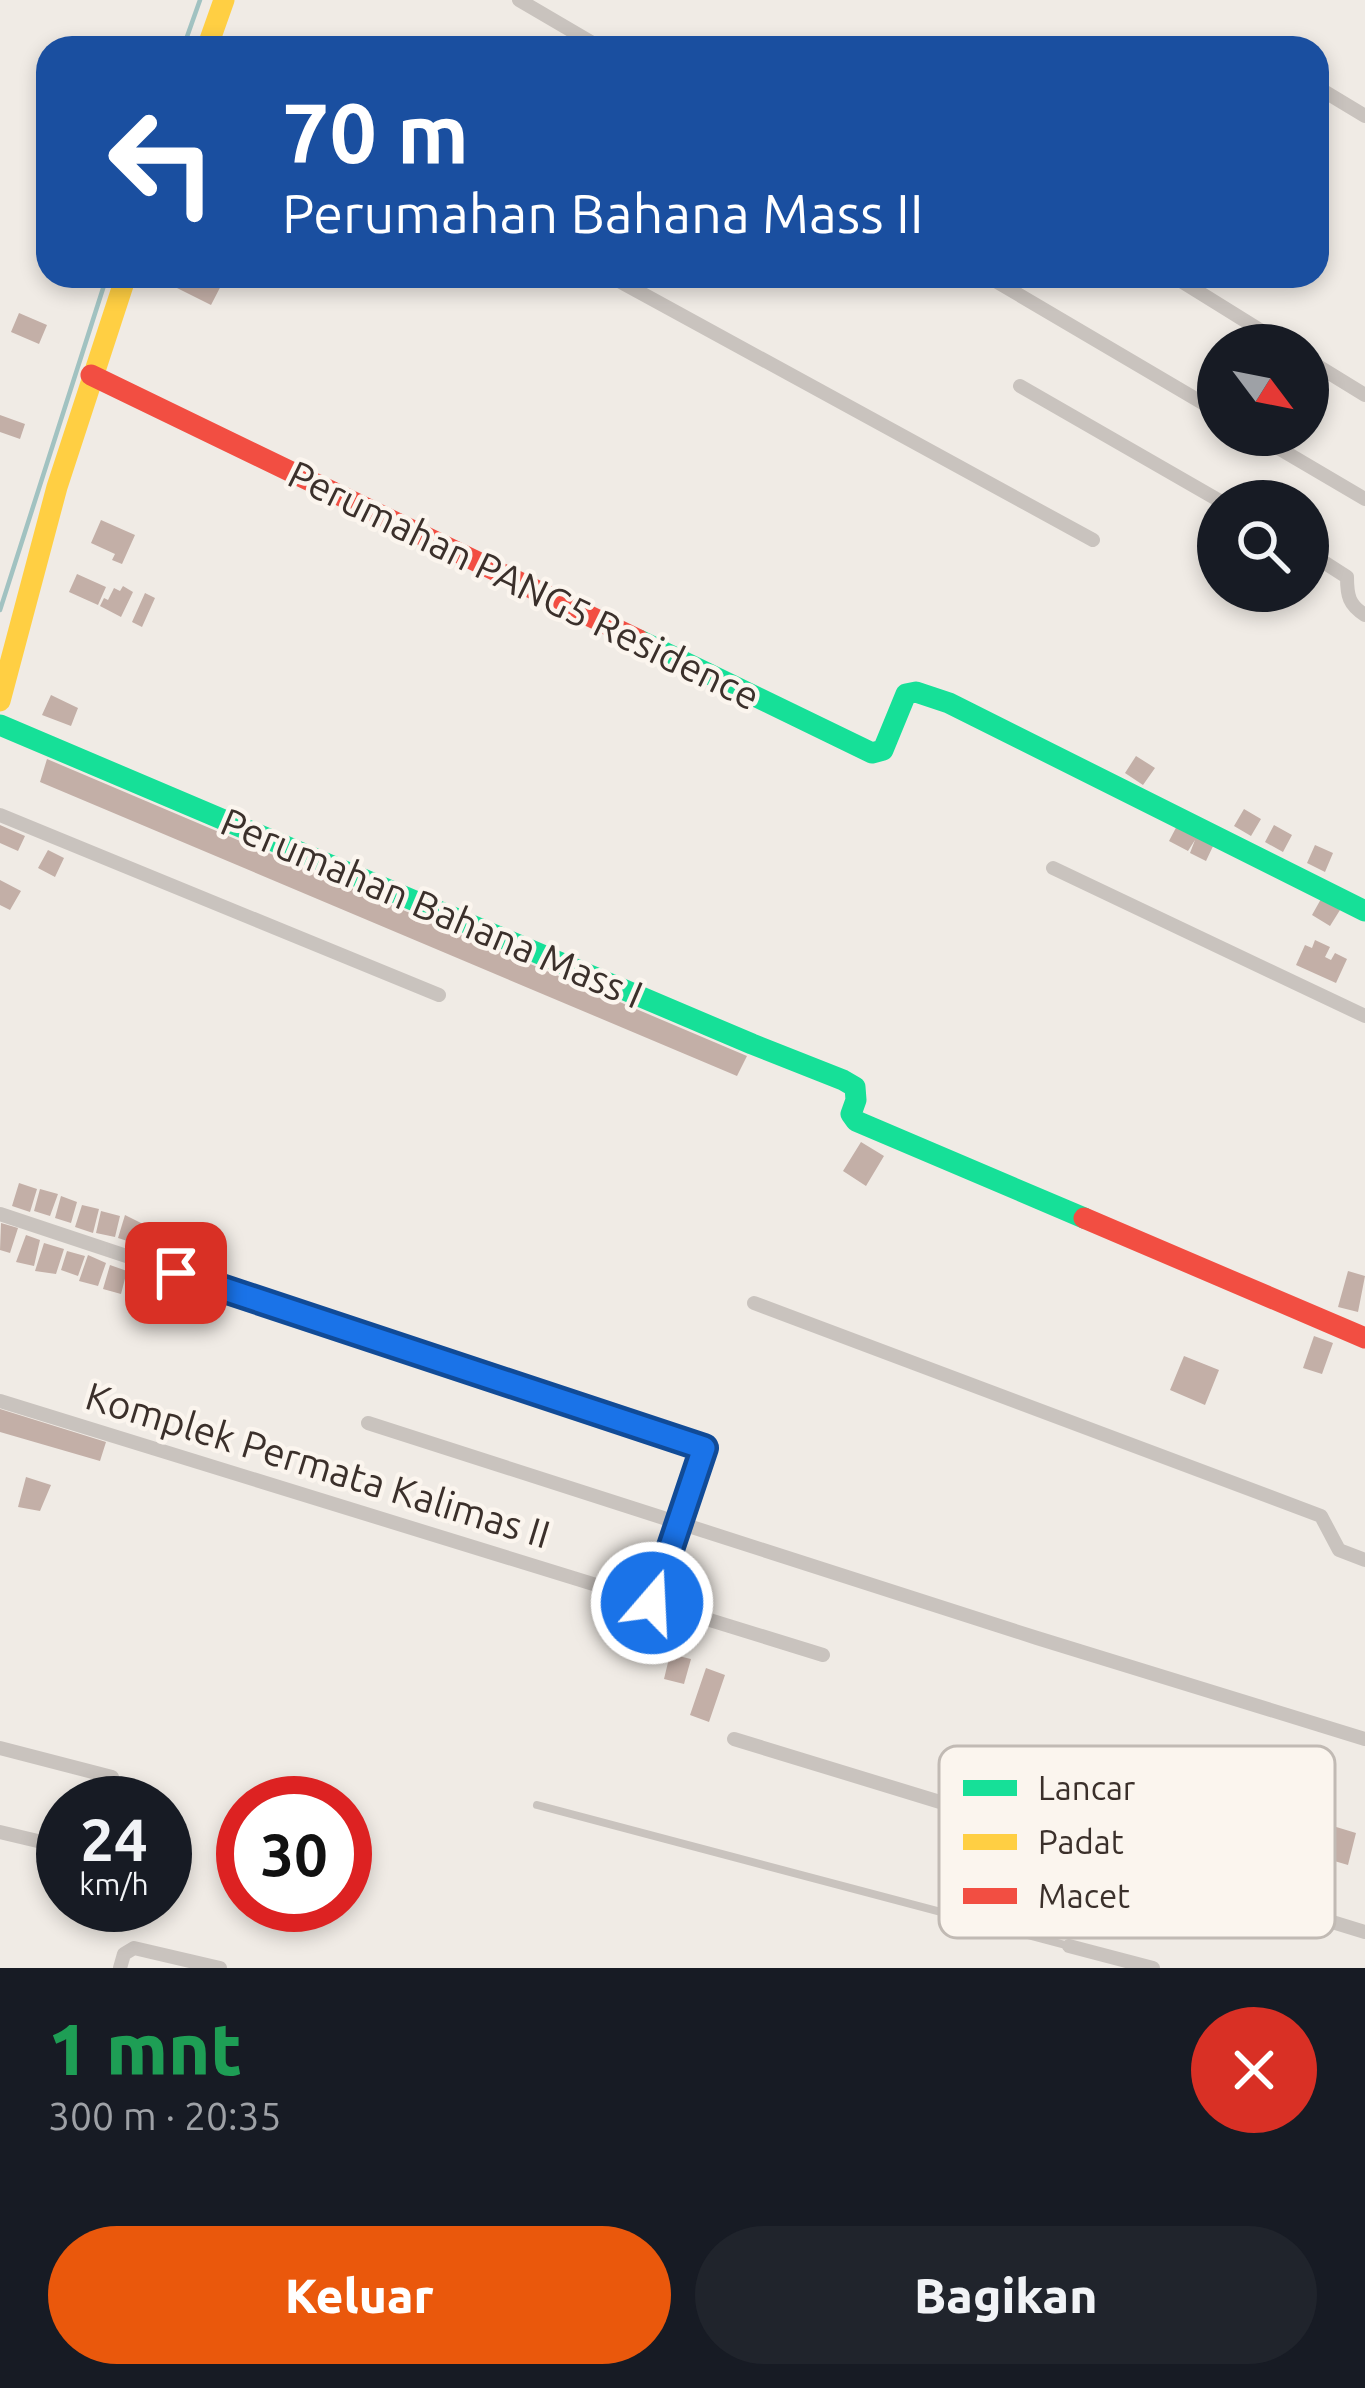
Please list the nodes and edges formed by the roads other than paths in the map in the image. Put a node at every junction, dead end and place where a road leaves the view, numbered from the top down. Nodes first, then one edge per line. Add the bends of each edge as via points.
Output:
1 (224, 0) edge
2 (519, 0) edge
3 (212, 36) edge
4 (580, 36) edge
5 (1329, 94) edge
6 (1365, 116) edge
7 (122, 288) edge
8 (632, 288) edge
9 (1007, 288) edge
10 (1192, 288) edge
11 (1250, 324) edge
12 (1329, 373) edge
13 (91, 375) junction
14 (1020, 386) dead end
15 (1365, 395) edge
16 (1197, 400) edge
17 (1292, 456) edge
18 (1197, 488) edge
19 (1365, 499) edge
20 (1093, 539) dead end
21 (1329, 565) edge
22 (1365, 615) edge
23 (0, 701) edge
24 (0, 724) edge
25 (0, 814) edge
26 (1053, 868) dead end
27 (1365, 911) edge
28 (439, 994) dead end
29 (1365, 1016) edge
30 (0, 1214) edge
31 (754, 1303) dead end
32 (1365, 1338) edge
33 (0, 1401) edge
34 (368, 1423) dead end
35 (679, 1523) junction
36 (1365, 1560) edge
37 (652, 1603) junction
38 (824, 1655) dead end
39 (734, 1739) dead end
40 (1365, 1739) edge
41 (0, 1748) edge
42 (105, 1776) edge
43 (939, 1802) edge
44 (537, 1804) dead end
45 (0, 1832) edge
46 (36, 1840) edge
47 (939, 1911) edge
48 (1335, 1924) edge
49 (1365, 1933) edge
50 (1039, 1938) edge
51 (1069, 1946) joint
52 (120, 1968) edge
53 (220, 1968) edge
54 (1153, 1968) edge

1 - 3 street
2 - 4 street
5 - 6 street
7 - 13 street
8 - 20 street
9 - 16 street
10 - 11 street
12 - 15 street
13 - 23 street
13 - 27 street, Perumahan PANG5 Residence via 872,753 883,750 906,694 919,692
14 - 18 street
17 - 19 street
21 - 22 street via 1347,577 1352,606
24 - 32 street, Perumahan Bahana Mass I via 844,1079 854,1085 856,1120
25 - 28 street
26 - 29 street
30 - 35 street via 704,1448
31 - 36 street via 1321,1516 1339,1550
33 - 37 street, Komplek Permata Kalimas II
34 - 35 street
35 - 37 street
35 - 40 street
37 - 38 street, Komplek Permata Kalimas II
39 - 43 street
41 - 42 street
44 - 47 lane
45 - 46 street
48 - 49 street
50 - 51 lane
51 - 54 street
52 - 53 street via 134,1948

